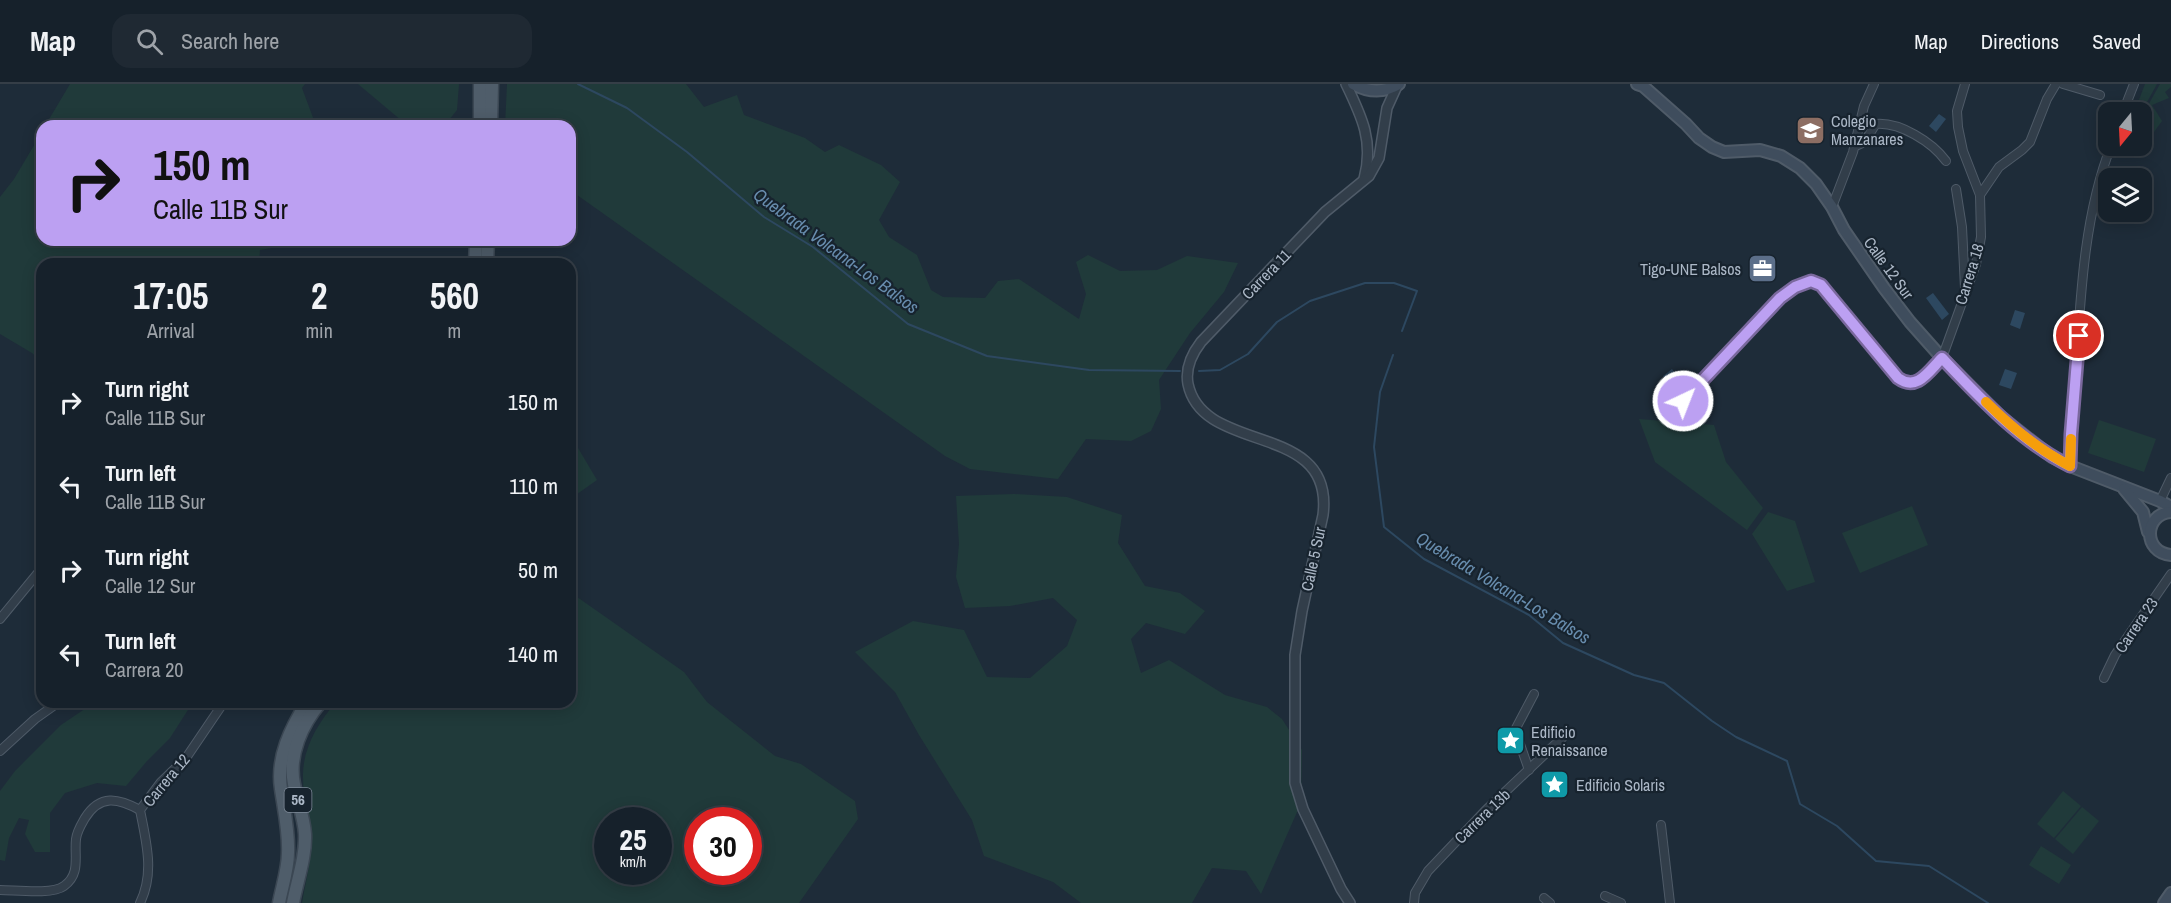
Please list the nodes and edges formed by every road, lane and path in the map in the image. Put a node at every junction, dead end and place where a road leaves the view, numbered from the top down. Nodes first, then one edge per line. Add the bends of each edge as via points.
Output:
1 (480, 84) edge
2 (492, 84) edge
3 (1346, 84) edge
4 (1353, 84) edge
5 (1637, 84) edge
6 (1874, 84) edge
7 (1965, 84) edge
8 (2056, 84) edge
9 (2063, 84) edge
10 (2134, 84) edge
11 (1398, 85) edge
12 (2100, 95) dead end
13 (2127, 102) edge
14 (480, 120) edge
15 (491, 120) edge
16 (1855, 146) junction
17 (2107, 156) edge
18 (1946, 161) dead end
19 (1364, 179) junction
20 (1956, 189) dead end
21 (1980, 195) junction
22 (1832, 207) junction
23 (1965, 290) junction
24 (1942, 358) junction
25 (1188, 381) joint
26 (1683, 401) dead end
27 (2070, 466) junction
28 (2171, 478) edge
29 (2120, 484) junction
30 (2160, 501) junction
31 (2171, 507) edge
32 (2171, 512) edge
33 (2149, 536) junction
34 (2171, 555) edge
35 (2171, 574) edge
36 (36, 575) edge
37 (0, 618) edge
38 (2104, 678) dead end
39 (1534, 694) dead end
40 (50, 708) edge
41 (220, 708) edge
42 (303, 708) edge
43 (316, 708) edge
44 (1563, 737) dead end
45 (0, 751) edge
46 (1529, 770) junction
47 (140, 810) junction
48 (1661, 825) dead end
49 (0, 890) edge
50 (2171, 893) edge
51 (1605, 896) dead end
52 (140, 903) edge
53 (279, 903) edge
54 (293, 903) edge
55 (1350, 903) edge
56 (1414, 903) edge
57 (1621, 903) edge
58 (1670, 903) edge
59 (2164, 903) edge

1 - 14 main road
2 - 15 main road
3 - 19 street via 1367,132
4 - 11 main road via 1376,91
5 - 22 main road, Calle 12 Sur via 1712,147 1724,152 1760,150 1791,161 1816,184
6 - 16 street via 1864,106
7 - 21 street, Carrera 18 via 1957,111 1958,127
8 - 21 street via 2030,142 1999,167
9 - 12 street
10 - 13 street
11 - 19 street, Carrera 11 via 1387,108 1379,158
16 - 18 street via 1866,140 1876,124 1882,123 1921,139
16 - 22 street
17 - 27 street via 2088,230
19 - 25 street, Carrera 11 via 1325,212 1201,342 1190,360
20 - 23 street
21 - 23 street, Carrera 18 via 1981,237 1976,264
22 - 24 main road, Calle 12 Sur via 1884,288
23 - 24 street, Carrera 18
24 - 26 street via 1920,380 1904,383 1821,285 1811,281 1780,298
24 - 27 main road, Calle 12 Sur via 2000,416 2052,457
25 - 55 street, Calle 5 Sur via 1198,405 1212,418 1284,447 1306,461 1323,494 1323,515 1295,655 1294,768 1303,809
27 - 29 main road, Calle 12 Sur
28 - 30 street
29 - 30 main road, Calle 12 Sur
29 - 33 main road via 2143,512
30 - 31 main road, Calle 12 Sur
32 - 33 main road via 2156,518
33 - 34 main road via 2160,553
35 - 38 street, Carrera 23 via 2115,655
36 - 37 street
39 - 46 street via 1515,730
40 - 45 street
41 - 47 street, Carrera 12 via 186,758
42 - 53 main road, 56 via 283,752 280,786 288,855
43 - 54 main road, 56 via 294,752 292,767 305,836
44 - 46 street, Carrera 13b
46 - 56 street, Carrera 13b via 1428,871 1415,893
47 - 49 street via 125,802 104,801 92,807 76,839 77,867 63,888
47 - 52 street, Carrera 12 via 149,874
48 - 58 street
50 - 59 main road
51 - 57 street

